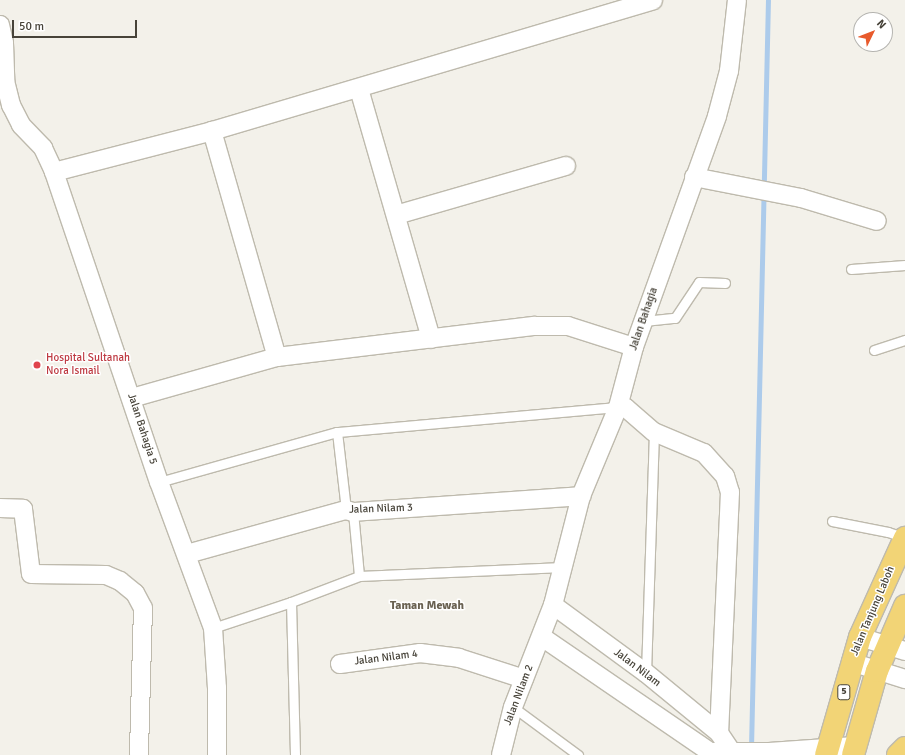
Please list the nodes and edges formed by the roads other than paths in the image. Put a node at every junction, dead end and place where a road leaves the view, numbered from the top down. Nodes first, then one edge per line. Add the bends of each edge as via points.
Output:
1 (653, 0) edge
2 (737, 0) edge
3 (0, 25) edge
4 (358, 89) junction
5 (212, 132) junction
6 (566, 166) dead end
7 (54, 172) junction
8 (694, 176) junction
9 (396, 214) junction
10 (877, 221) dead end
11 (905, 265) edge
12 (851, 268) dead end
13 (725, 283) dead end
14 (644, 320) junction
15 (431, 339) junction
16 (905, 340) edge
17 (634, 347) junction
18 (874, 350) dead end
19 (277, 358) junction
20 (132, 398) junction
21 (618, 407) junction
22 (337, 432) junction
23 (654, 432) junction
24 (159, 482) junction
25 (581, 496) junction
26 (0, 508) edge
27 (350, 511) junction
28 (832, 521) dead end
29 (905, 538) edge
30 (187, 554) junction
31 (563, 567) junction
32 (359, 576) junction
33 (291, 602) junction
34 (553, 605) junction
35 (905, 606) edge
36 (213, 628) junction
37 (542, 637) junction
38 (860, 637) junction
39 (896, 648) edge
40 (851, 662) junction
41 (340, 664) dead end
42 (877, 671) junction
43 (646, 673) junction
44 (524, 679) junction
45 (905, 679) edge
46 (513, 707) junction
47 (719, 733) junction
48 (905, 748) edge
49 (854, 750) edge
50 (827, 751) edge
51 (738, 752) edge
52 (139, 755) edge
53 (217, 755) edge
54 (295, 755) edge
55 (501, 755) edge
56 (578, 755) edge
57 (898, 755) edge

1 - 4 street
2 - 8 street, Jalan Bahagia via 729,71 717,116
3 - 7 street, Jalan Bahagia 5 via 4,44 4,81 11,105 21,125 43,148
4 - 5 street
4 - 9 street
5 - 7 street
5 - 19 street
6 - 9 street
7 - 20 street, Jalan Bahagia 5
8 - 10 street via 769,190
8 - 14 street, Jalan Bahagia
9 - 15 street
11 - 12 lane
13 - 14 lane via 699,282 675,318
14 - 17 street, Jalan Bahagia
15 - 17 street via 535,326 568,326
15 - 19 street
16 - 18 lane
17 - 21 street, Jalan Bahagia
19 - 20 street
20 - 24 street, Jalan Bahagia 5
21 - 22 lane
21 - 23 street via 626,408
21 - 25 street, Jalan Bahagia
22 - 24 lane
22 - 27 lane
23 - 43 lane
23 - 47 street via 704,453 725,476 730,492
24 - 30 street, Jalan Bahagia 5
25 - 27 street, Jalan Nilam 3
25 - 31 street, Jalan Bahagia
26 - 52 street via 23,509 31,574 106,576 120,581 135,593 143,608
27 - 30 street, Jalan Nilam 3
27 - 32 lane
28 - 29 lane
29 - 38 highway, Jalan Tanjung Laboh / 5
30 - 36 street, Jalan Bahagia 5
31 - 32 lane
31 - 34 street, Jalan Bahagia
32 - 33 lane
33 - 36 lane
33 - 54 lane
34 - 37 street, Jalan Bahagia
34 - 43 street, Jalan Nilam
35 - 39 highway
36 - 53 street, Jalan Bahagia 5 via 217,688
37 - 44 street, Jalan Nilam 2
37 - 51 street via 710,752
38 - 39 street
38 - 40 highway, Jalan Tanjung Laboh / 5
39 - 42 highway
40 - 42 street
40 - 50 highway, Jalan Tanjung Laboh / 5
41 - 44 street, Jalan Nilam 4 via 420,653 459,658
42 - 45 street
42 - 49 highway
43 - 47 street, Jalan Nilam
44 - 46 street, Jalan Nilam 2
46 - 55 street, Jalan Nilam 2
46 - 56 lane
47 - 51 street, Jalan Nilam
48 - 57 highway
49 - 50 street
50 - 51 street

